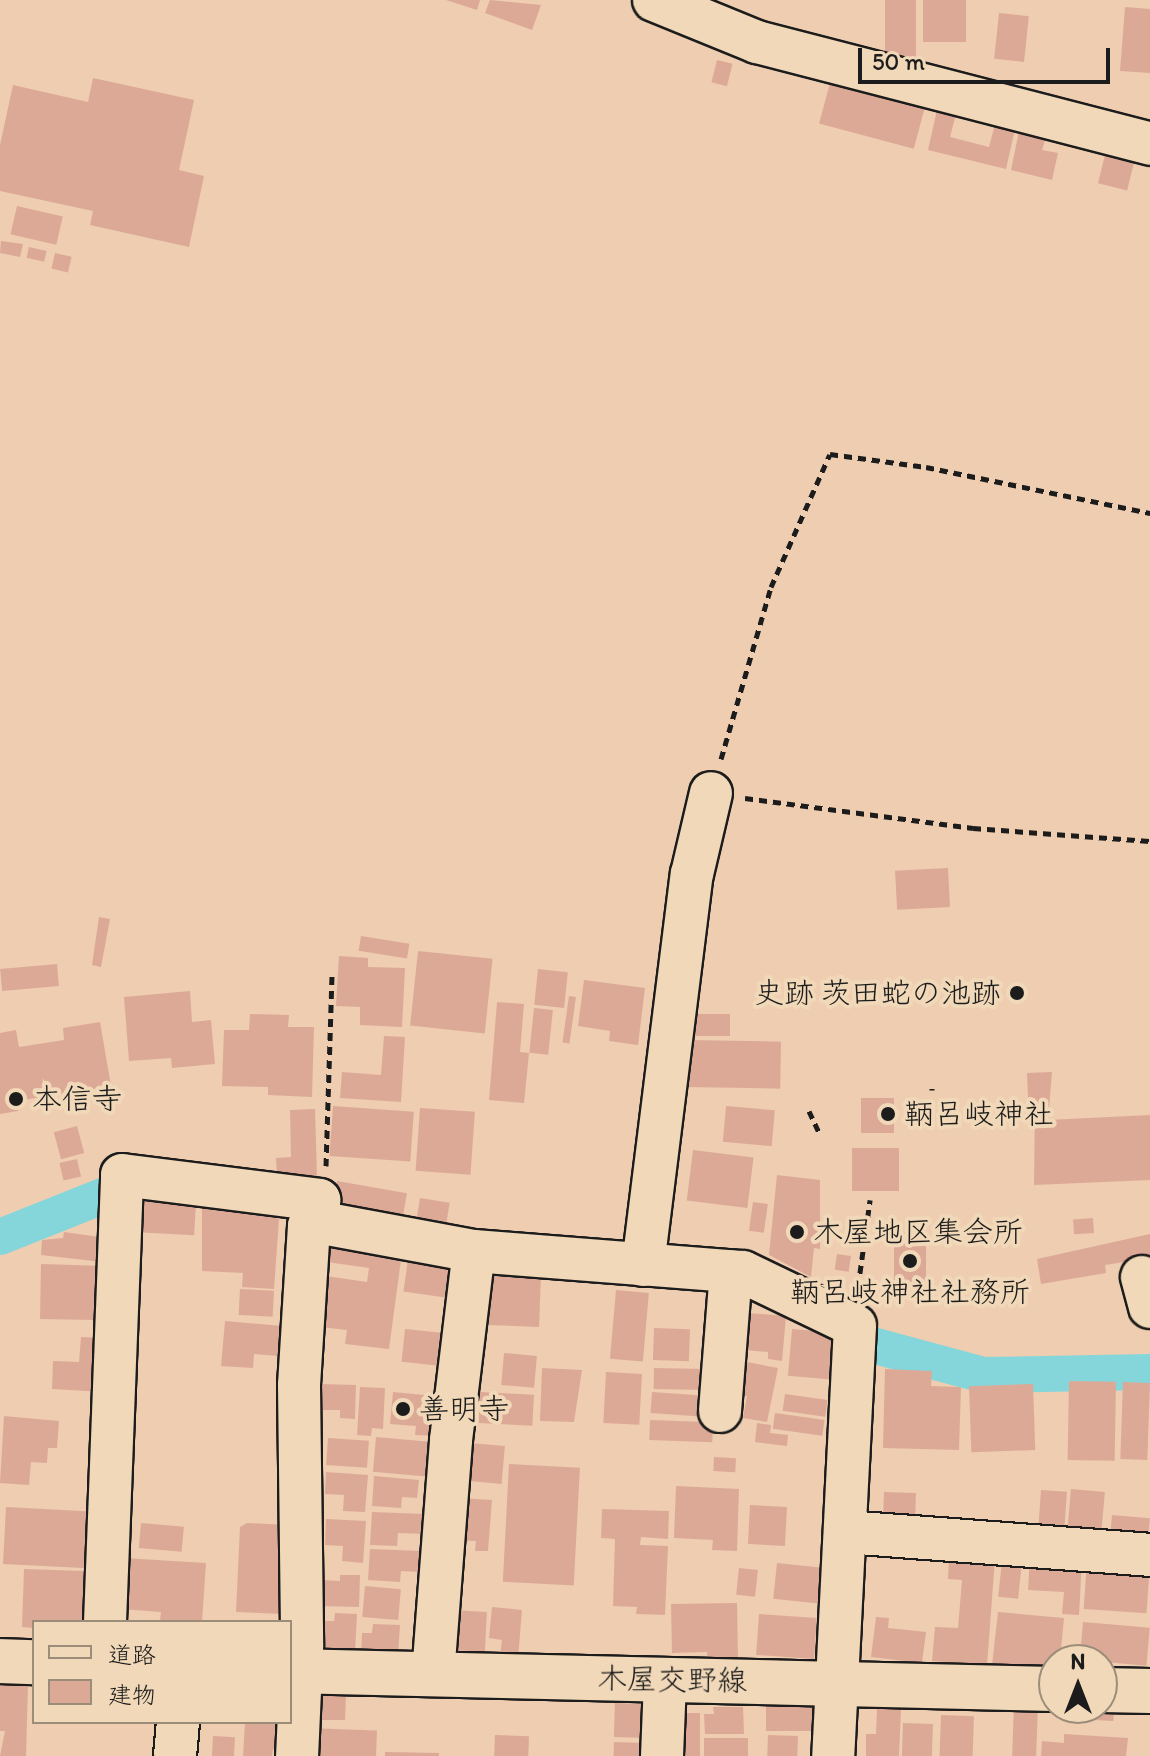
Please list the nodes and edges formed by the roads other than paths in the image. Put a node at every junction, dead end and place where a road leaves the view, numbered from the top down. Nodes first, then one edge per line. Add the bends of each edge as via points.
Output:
1 (654, 0) edge
2 (1150, 144) edge
3 (711, 793) road end
4 (318, 1210) junction
5 (474, 1251) junction
6 (643, 1265) junction
7 (731, 1271) junction
8 (720, 1411) dead end
9 (846, 1532) junction
10 (1150, 1555) edge
11 (105, 1620) edge
12 (0, 1661) edge
13 (32, 1662) edge
14 (295, 1671) edge
15 (433, 1675) junction
16 (665, 1680) junction
17 (854, 1684) junction
18 (1038, 1689) edge
19 (1118, 1690) edge
20 (1150, 1691) edge
21 (178, 1724) edge
22 (175, 1756) edge
23 (297, 1756) edge
24 (662, 1756) edge
25 (833, 1756) edge

1 - 2 street via 757,42
3 - 6 street via 692,874
4 - 5 street
4 - 11 street via 122,1175
4 - 14 street via 309,1226 299,1385
5 - 6 street
5 - 15 street via 451,1440
6 - 7 street
7 - 8 street
7 - 9 street via 855,1326
9 - 10 street
9 - 17 street
12 - 13 main road
14 - 15 main road, 木屋交野線
14 - 23 street
15 - 16 main road, 木屋交野線
16 - 17 main road, 木屋交野線
16 - 24 street
17 - 18 main road, 木屋交野線
17 - 25 street
19 - 20 main road
21 - 22 street

